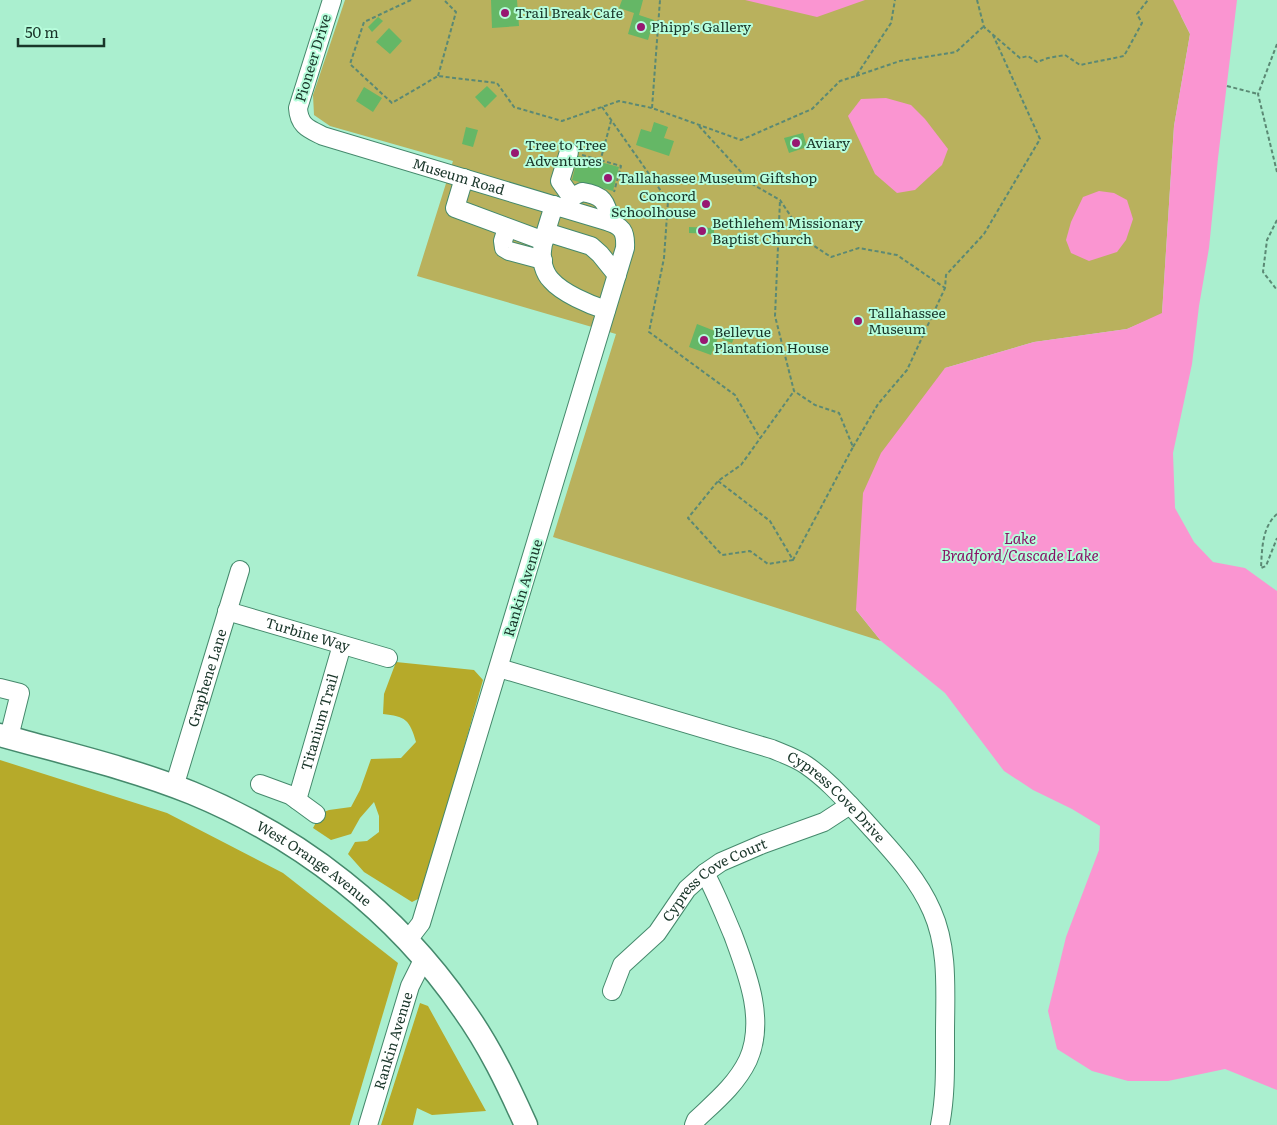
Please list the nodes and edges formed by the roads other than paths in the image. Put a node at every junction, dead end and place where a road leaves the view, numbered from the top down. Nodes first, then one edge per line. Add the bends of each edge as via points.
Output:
1 (332, 0) edge
2 (298, 117) joint
3 (569, 152) road end
4 (464, 178) junction
5 (563, 204) junction
6 (616, 226) joint
7 (507, 228) junction
8 (545, 237) junction
9 (542, 260) junction
10 (617, 274) junction
11 (606, 310) junction
12 (240, 570) dead end
13 (227, 611) junction
14 (342, 645) junction
15 (388, 658) dead end
16 (499, 668) junction
17 (0, 688) edge
18 (4, 736) edge
19 (260, 784) dead end
20 (174, 787) junction
21 (297, 800) junction
22 (850, 805) junction
23 (316, 814) dead end
24 (706, 872) junction
25 (408, 940) junction
26 (424, 958) junction
27 (612, 991) dead end
28 (368, 1125) edge
29 (526, 1125) edge
30 (694, 1125) edge
31 (940, 1125) edge

1 - 2 street, Pioneer Drive via 298,108
2 - 4 street, Museum Road via 308,129 323,136
3 - 5 street via 560,181
4 - 5 street, Museum Road
4 - 7 street via 455,208
5 - 6 street, Museum Road
5 - 8 street
6 - 10 street, Rankin Avenue via 626,238
7 - 8 street
7 - 9 street via 504,248
8 - 9 street
8 - 10 street via 590,246
9 - 11 street via 550,280 592,306
10 - 11 street, Rankin Avenue
11 - 16 street, Rankin Avenue
12 - 13 street, Graphene Lane
13 - 14 street, Turbine Way
13 - 20 street, Graphene Lane
14 - 15 street, Turbine Way
14 - 21 street, Titanium Trail
16 - 22 street, Cypress Cove Drive via 778,752 805,764
16 - 25 street, Rankin Avenue via 421,923
17 - 18 street via 20,693
18 - 20 main road, West Orange Avenue
19 - 21 street
20 - 25 main road, West Orange Avenue via 221,806 282,838 345,882
21 - 23 street
22 - 24 street, Cypress Cove Court via 824,822 720,862
22 - 31 street, Cypress Cove Drive via 910,875 932,910 943,945 945,1061
24 - 27 street, Cypress Cove Court via 687,889 657,933 622,965
24 - 30 street via 744,965 754,1001 755,1032 748,1060 728,1090
25 - 26 main road, West Orange Avenue
26 - 28 street, Rankin Avenue via 410,986
26 - 29 main road, West Orange Avenue via 464,1009 488,1048

